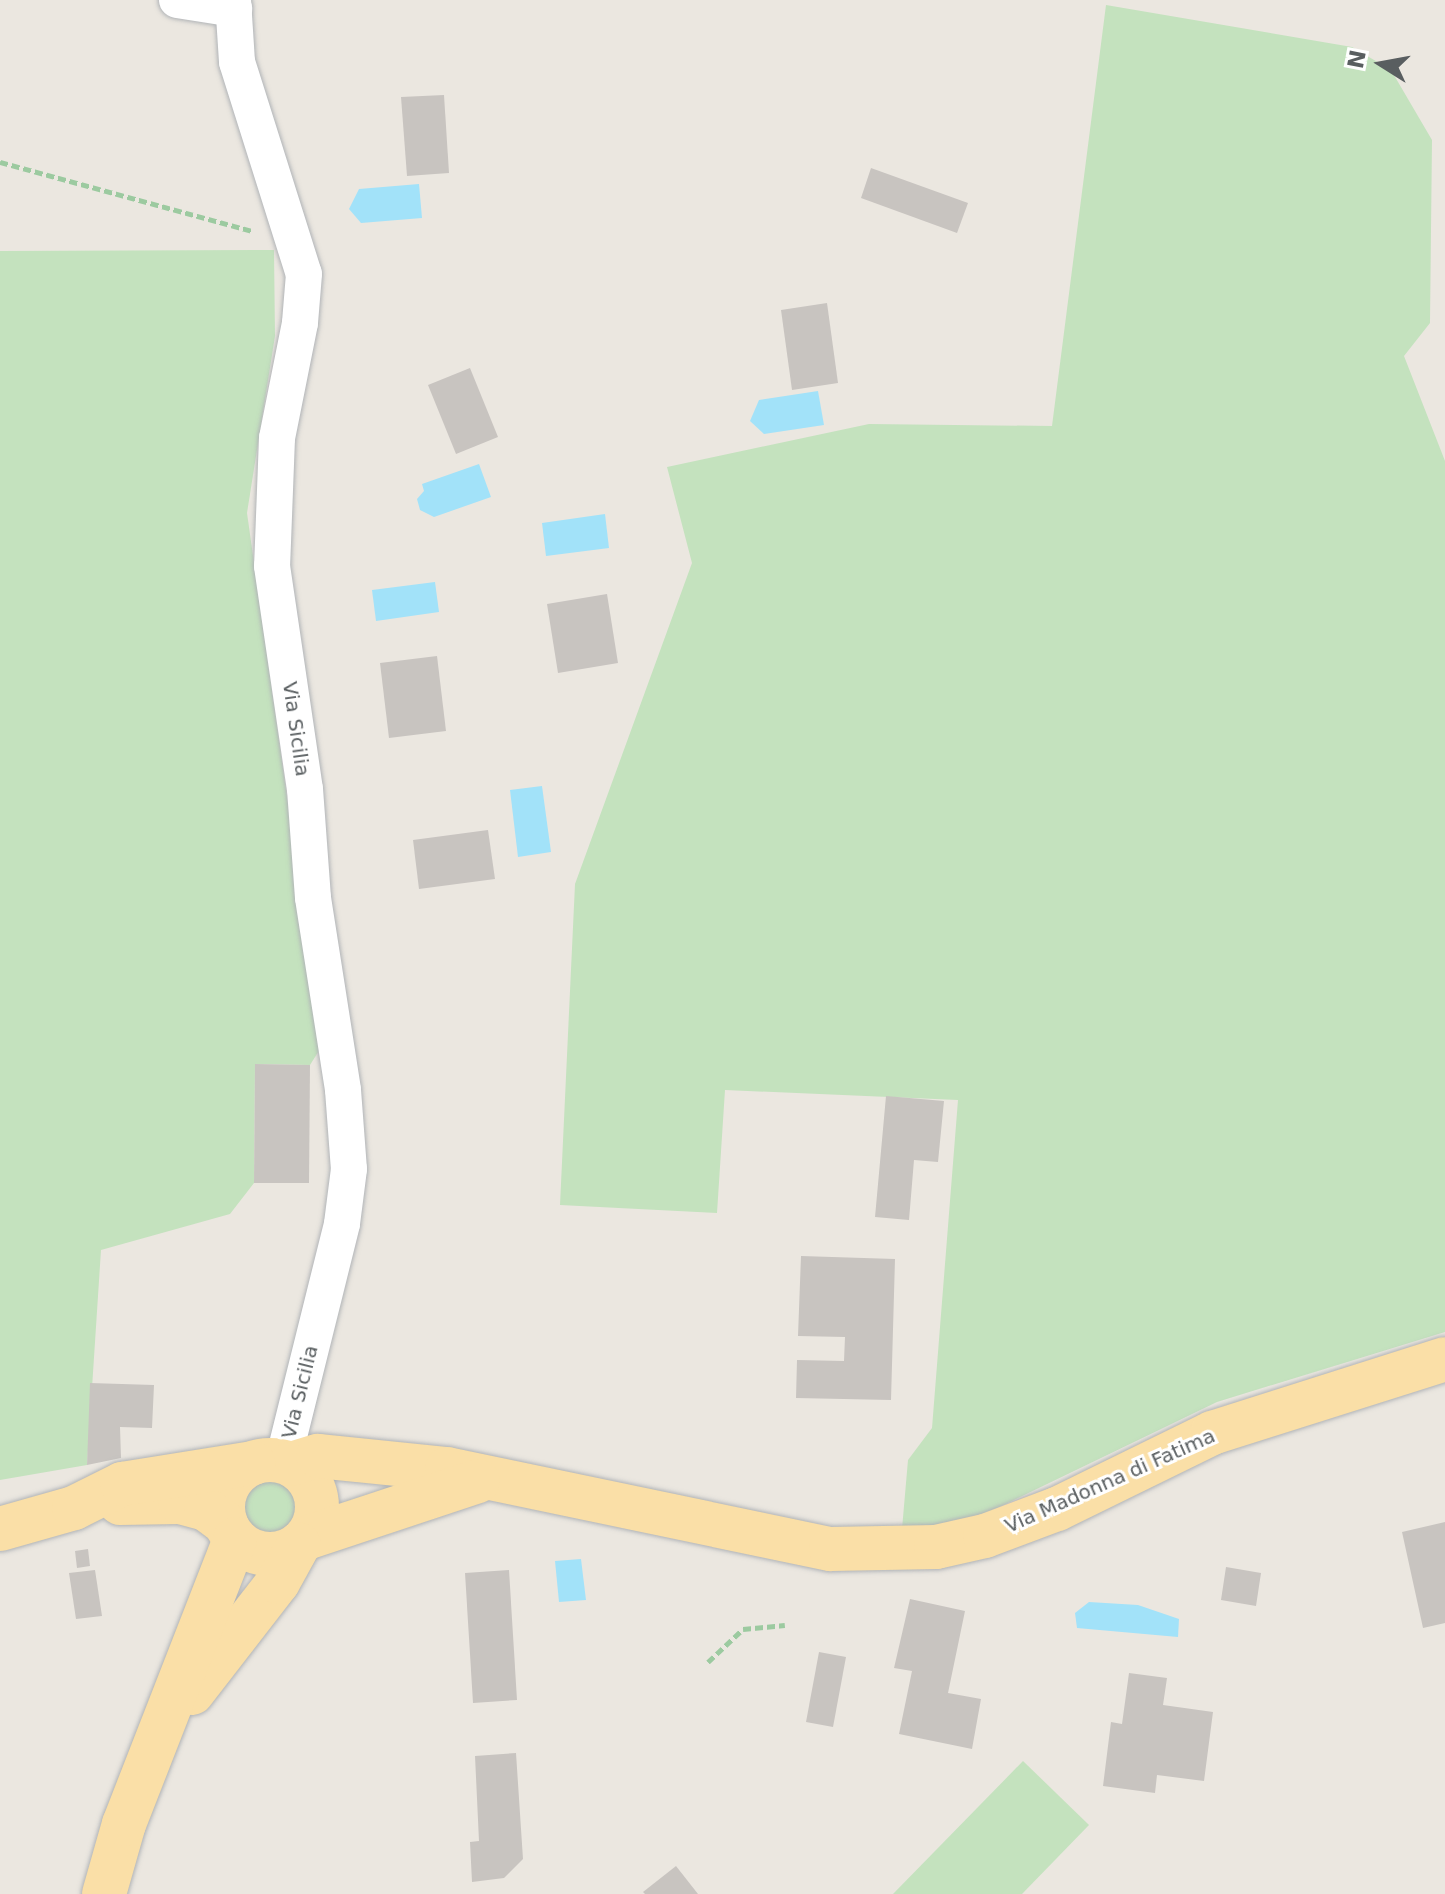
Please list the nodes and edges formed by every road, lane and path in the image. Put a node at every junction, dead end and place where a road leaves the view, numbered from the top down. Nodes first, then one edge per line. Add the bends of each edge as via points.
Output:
1 (177, 0) edge
2 (234, 4) edge
3 (0, 162) edge
4 (294, 234) junction
5 (1445, 1359) edge
6 (276, 1463) junction
7 (484, 1480) junction
8 (74, 1508) junction
9 (0, 1529) edge
10 (231, 1532) junction
11 (303, 1541) junction
12 (785, 1625) dead end
13 (708, 1662) dead end
14 (159, 1737) junction
15 (104, 1894) edge

1 - 2 street
2 - 4 street, Via Sicilia via 237,62
3 - 4 path via 268,235
4 - 6 street, Via Sicilia via 304,274 300,323 277,438 272,566 305,789 313,898 343,1090 349,1169 342,1224
5 - 7 main road, Via Madonna di Fatima via 1212,1433 1057,1509 985,1536 936,1547 831,1549
6 - 7 main road, Via Madonna di Fatima via 318,1456 447,1469
6 - 8 main road, Via Madonna di Fatima via 122,1484
6 - 10 main road via 227,1488
6 - 11 main road via 311,1484 316,1497 317,1511
7 - 11 main road
8 - 9 main road
8 - 10 main road via 180,1502 206,1509
10 - 11 main road via 266,1554
10 - 14 main road
11 - 14 main road via 278,1582
12 - 13 path via 743,1629
14 - 15 main road via 124,1824

